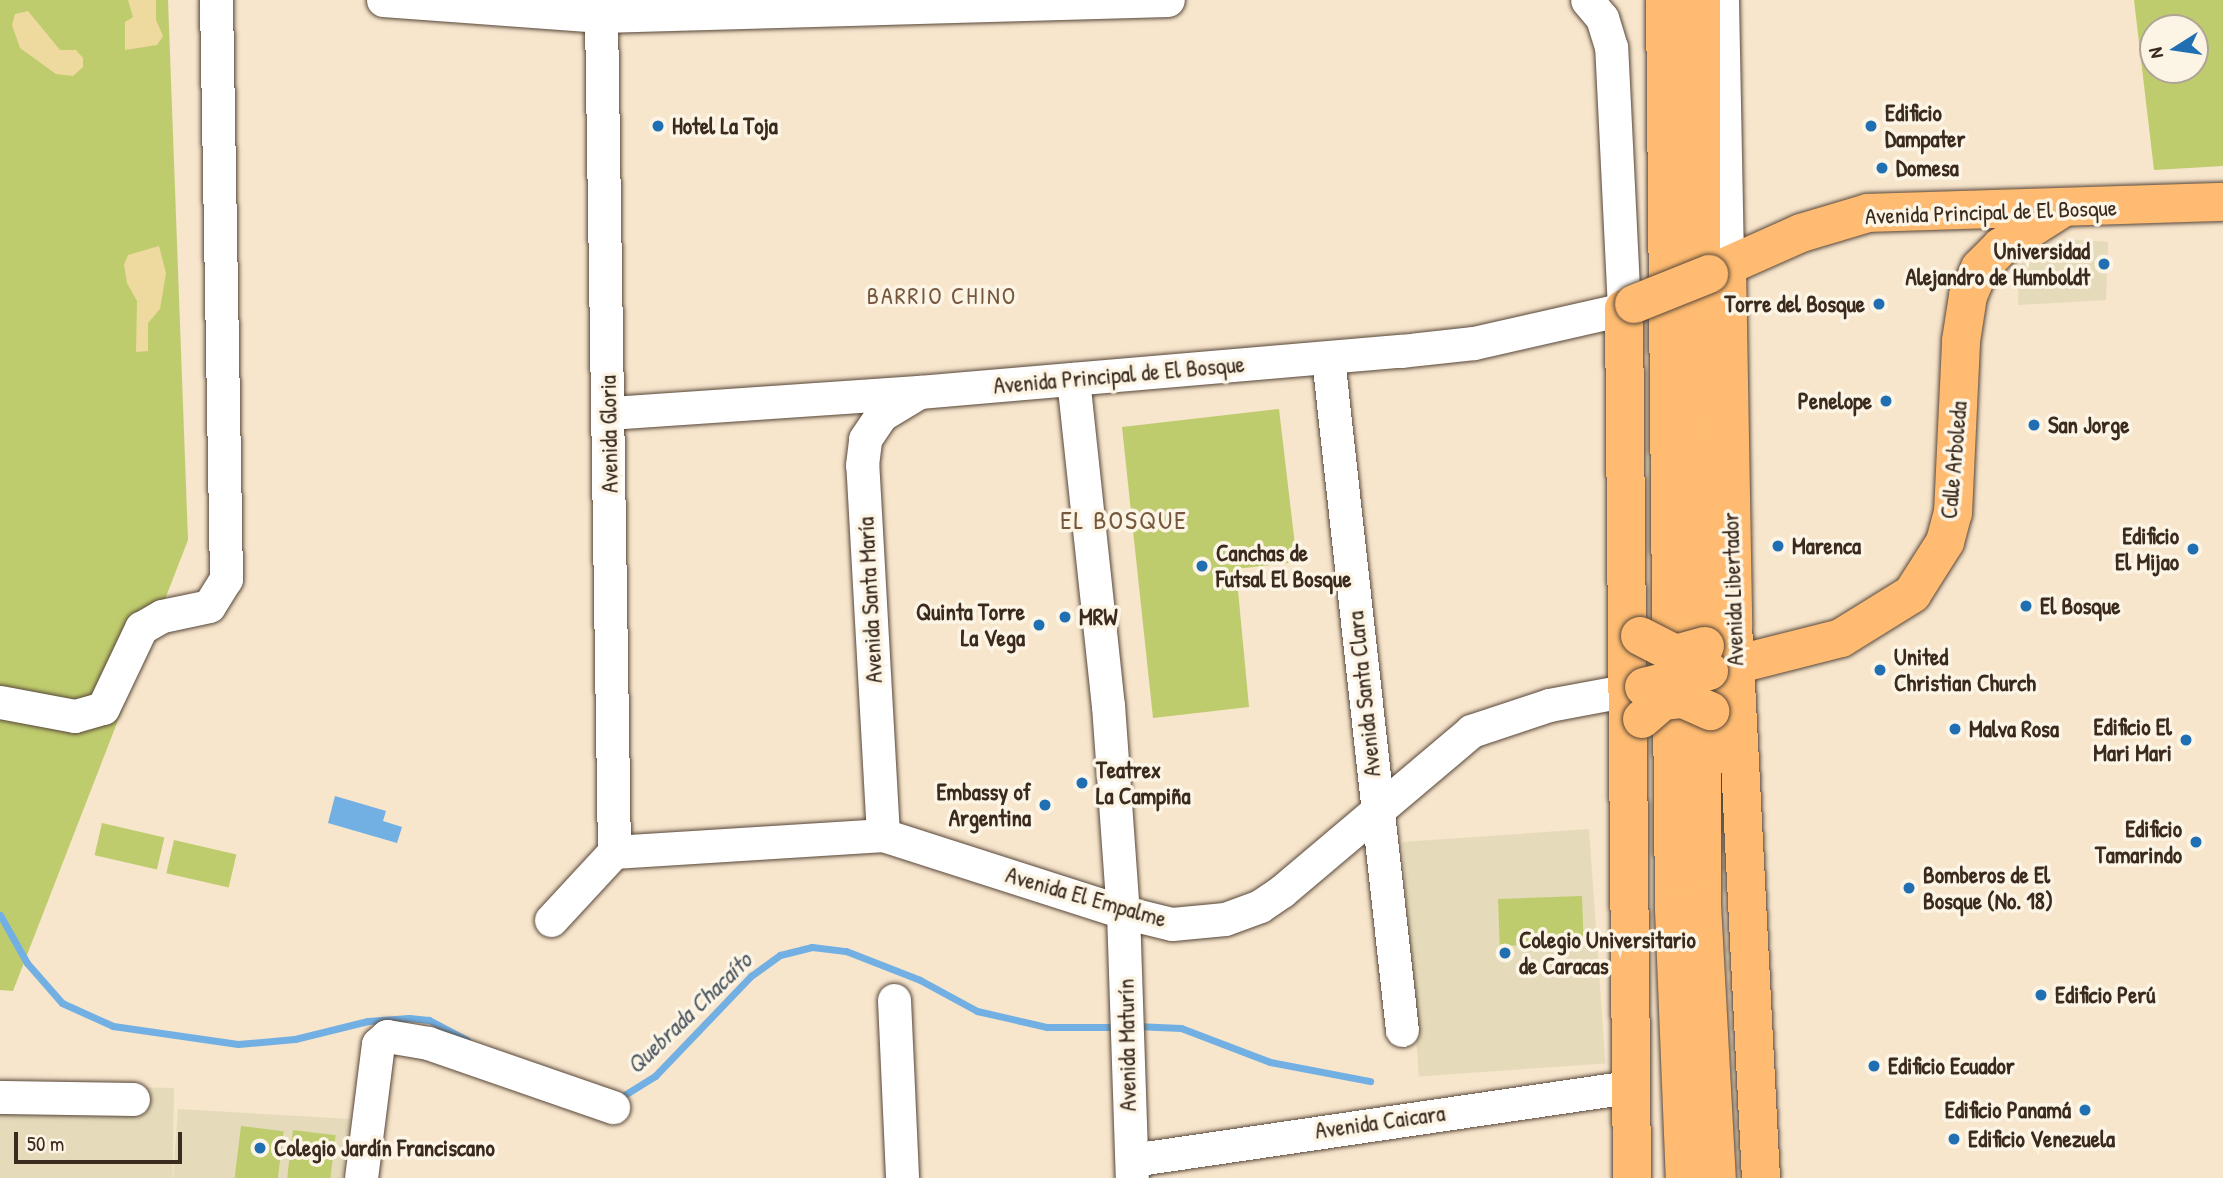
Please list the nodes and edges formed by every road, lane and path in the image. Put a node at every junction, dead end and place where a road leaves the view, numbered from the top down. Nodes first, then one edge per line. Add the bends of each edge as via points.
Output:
1 (216, 0) edge
2 (383, 0) edge
3 (1168, 0) edge
4 (1587, 0) edge
5 (1665, 0) edge
6 (1701, 0) edge
7 (1723, 0) edge
8 (601, 16) junction
9 (2223, 202) edge
10 (2062, 209) junction
11 (1718, 270) junction
12 (1629, 307) junction
13 (1328, 358) junction
14 (1073, 379) junction
15 (919, 392) junction
16 (610, 412) junction
17 (1635, 631) junction
18 (1720, 652) junction
19 (0, 702) edge
20 (1635, 708) junction
21 (1725, 722) junction
22 (1700, 776) junction
23 (1376, 810) junction
24 (1673, 824) junction
25 (883, 835) junction
26 (614, 852) junction
27 (1124, 912) junction
28 (551, 920) dead end
29 (894, 1000) dead end
30 (1402, 1030) dead end
31 (1629, 1087) junction
32 (0, 1097) edge
33 (133, 1099) dead end
34 (613, 1107) dead end
35 (1132, 1169) edge
36 (361, 1178) edge
37 (902, 1178) edge
38 (1632, 1178) edge
39 (1660, 1178) edge
40 (1685, 1178) edge
41 (1717, 1178) edge
42 (1735, 1178) edge
43 (1761, 1178) edge

1 - 19 street via 226,579 209,606 162,616 141,628 103,708 75,716
2 - 8 street
3 - 8 street
4 - 12 street via 1602,18 1611,47
5 - 24 main road
6 - 22 main road, Avenida Libertador
7 - 11 street, Avenida Libertador
8 - 16 street, Avenida Gloria
9 - 10 main road, Avenida Principal de El Bosque
10 - 11 main road, Avenida Principal de El Bosque via 1868,213 1801,233
10 - 18 main road, Calle Arboleda via 2001,247 1980,268 1968,296 1953,513 1930,571 1891,611 1842,638
11 - 12 main road, Avenida Principal de El Bosque, bridge
11 - 18 main road, Avenida Libertador
12 - 13 street, Avenida Principal de El Bosque via 1474,343
12 - 17 main road
13 - 14 street, Avenida Principal de El Bosque
13 - 23 street, Avenida Santa Clara
14 - 15 street, Avenida Principal de El Bosque
14 - 27 street, Avenida Maturín via 1108,705
15 - 16 street, Avenida Principal de El Bosque
15 - 25 street, Avenida Santa María via 881,415 865,439 862,466
16 - 26 street, Avenida Gloria
17 - 18 main road, bridge via 1675,654
17 - 20 main road
18 - 20 main road, bridge
18 - 21 main road, Avenida Libertador
20 - 21 main road, bridge via 1683,699
20 - 23 street, Avenida El Empalme via 1549,705 1471,731
20 - 31 main road
21 - 43 main road, Avenida Libertador
22 - 41 main road, Avenida Libertador
22 - 42 main road
23 - 27 street, Avenida El Empalme via 1261,906 1225,919 1172,924
23 - 30 street, Avenida Santa Clara
24 - 39 main road via 1654,902
24 - 40 main road
25 - 26 street, Avenida El Empalme
25 - 27 street, Avenida El Empalme
26 - 28 street
27 - 35 street, Avenida Maturín
29 - 37 street
31 - 35 street, Avenida Caicara
31 - 38 main road
32 - 33 street
34 - 36 street via 428,1043 387,1036 378,1044

